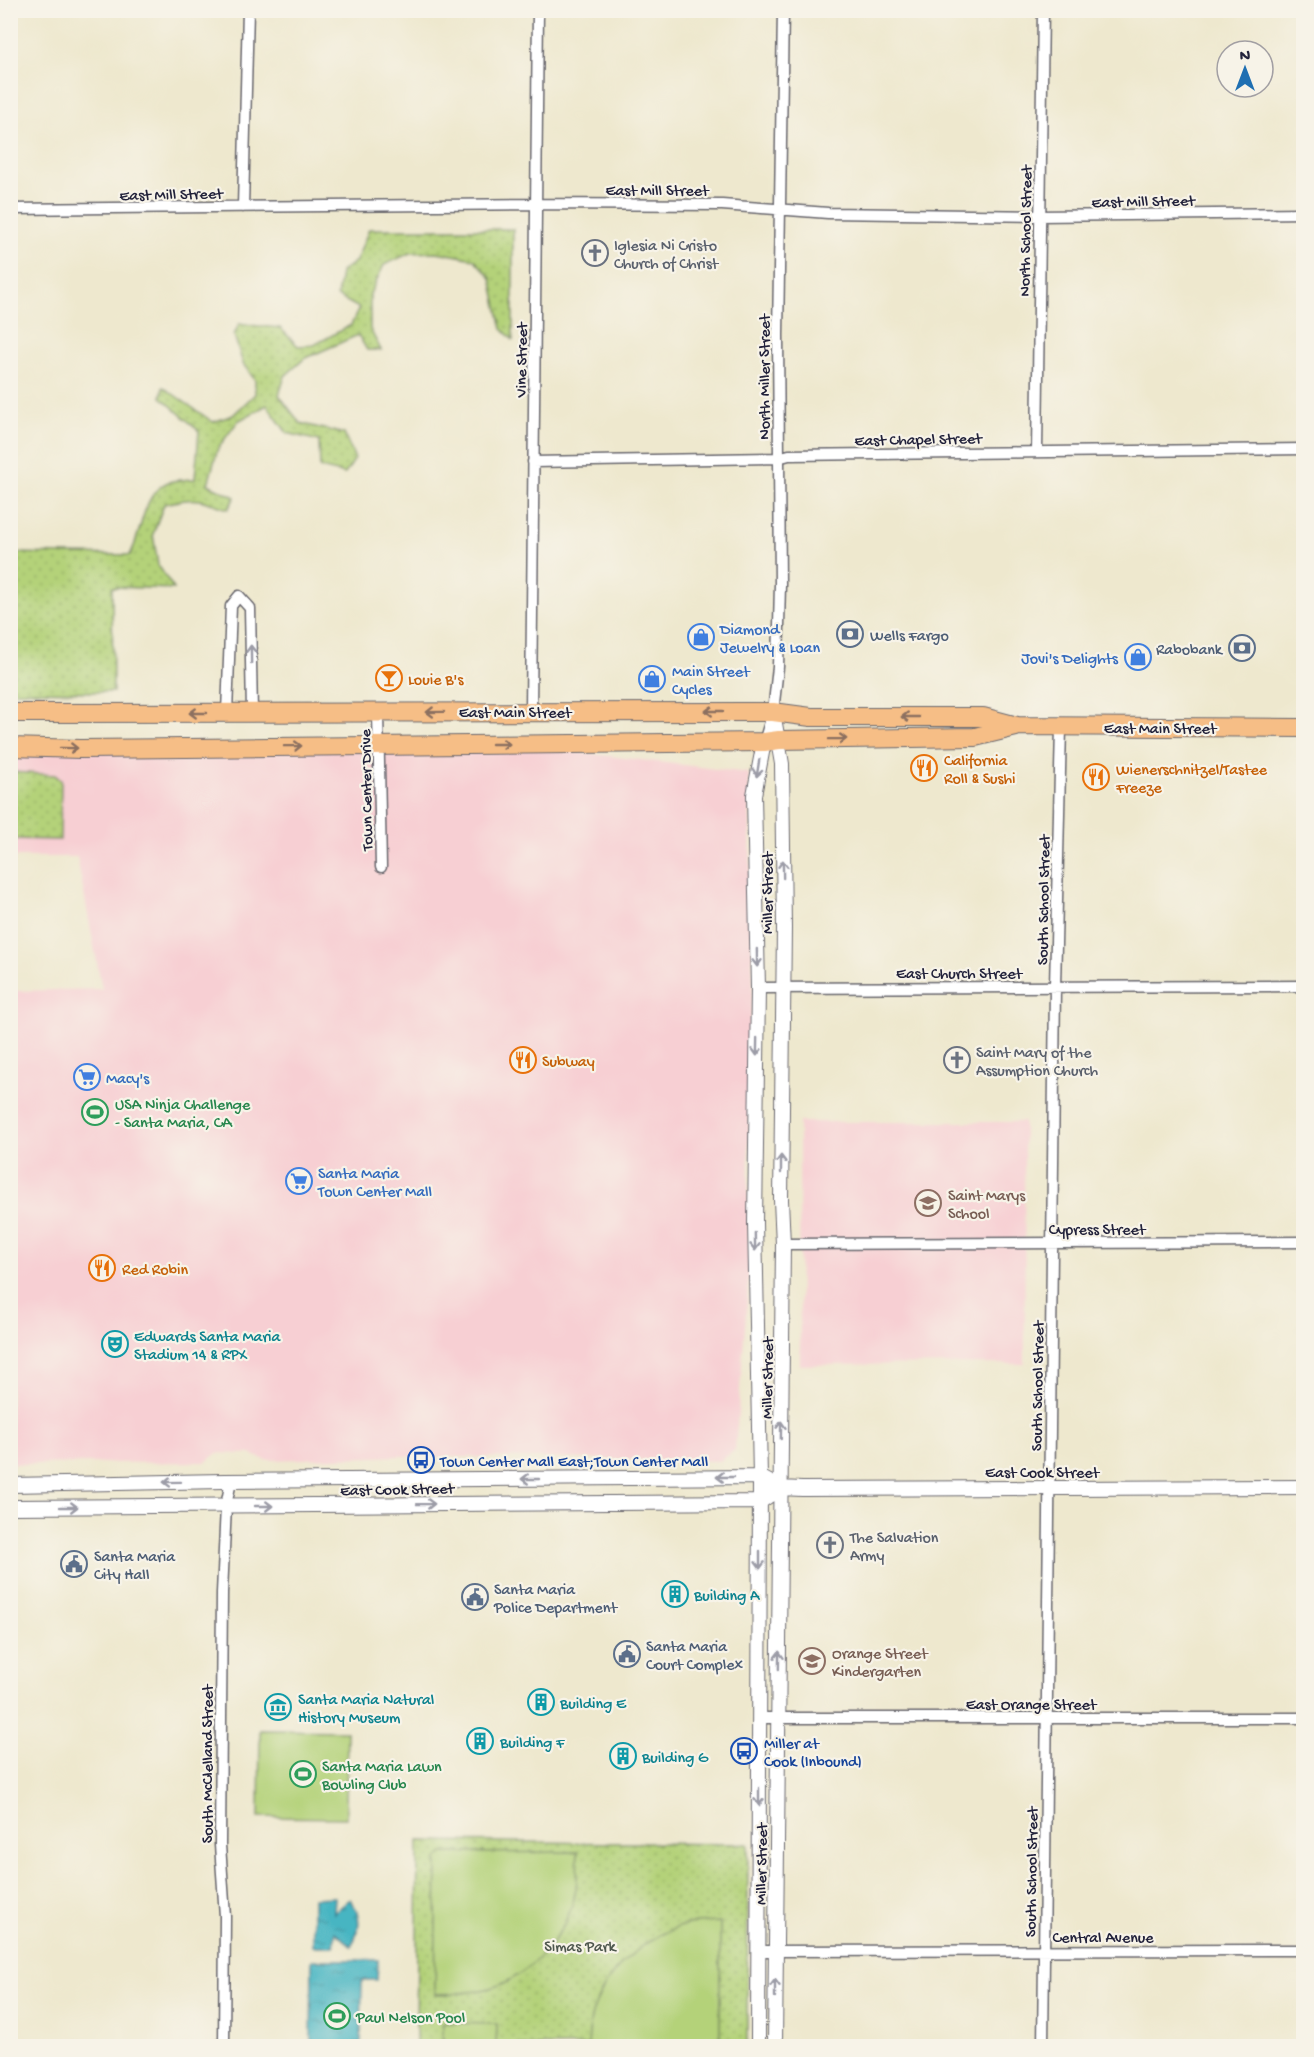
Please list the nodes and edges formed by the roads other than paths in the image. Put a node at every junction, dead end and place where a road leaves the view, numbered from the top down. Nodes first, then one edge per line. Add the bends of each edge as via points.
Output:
1 (248, 10) edge
2 (538, 10) edge
3 (783, 10) edge
4 (1043, 10) edge
5 (536, 204) junction
6 (243, 207) junction
7 (10, 209) edge
8 (778, 210) junction
9 (1304, 213) edge
10 (1039, 216) junction
11 (1304, 449) edge
12 (1037, 452) junction
13 (778, 458) junction
14 (533, 462) junction
15 (531, 711) junction
16 (378, 712) junction
17 (773, 712) junction
18 (10, 713) edge
19 (227, 713) junction
20 (252, 713) junction
21 (1017, 726) junction
22 (1061, 727) junction
23 (1304, 728) edge
24 (771, 741) junction
25 (379, 745) junction
26 (10, 747) edge
27 (381, 867) dead end
28 (1304, 986) edge
29 (1055, 987) junction
30 (758, 988) junction
31 (782, 988) junction
32 (1304, 1242) edge
33 (1052, 1243) junction
34 (783, 1244) junction
35 (760, 1477) junction
36 (502, 1479) junction
37 (231, 1481) junction
38 (10, 1485) edge
39 (1304, 1487) edge
40 (780, 1488) junction
41 (1050, 1488) junction
42 (760, 1502) junction
43 (502, 1503) junction
44 (226, 1506) junction
45 (10, 1507) edge
46 (759, 1718) junction
47 (778, 1718) junction
48 (1047, 1718) junction
49 (1304, 1718) edge
50 (1304, 1950) edge
51 (758, 1951) junction
52 (775, 1951) junction
53 (1045, 1951) junction
54 (224, 2046) edge
55 (758, 2046) edge
56 (775, 2046) edge
57 (1043, 2046) edge

1 - 6 street
2 - 5 street, Vine Street
3 - 8 street, North Miller Street
4 - 10 street, North School Street
5 - 6 street, East Mill Street
5 - 8 street, East Mill Street via 722,205
5 - 14 street, Vine Street
6 - 7 street, East Mill Street
8 - 10 street, East Mill Street
8 - 13 street, North Miller Street
9 - 10 street, East Mill Street
10 - 12 street, North School Street
11 - 12 street, East Chapel Street
12 - 13 street, East Chapel Street via 789,454
13 - 14 street, East Chapel Street
13 - 17 street, North Miller Street via 780,595
14 - 15 street, Vine Street
15 -> 16 main road, East Main Street
17 -> 15 main road, East Main Street
16 - 20 main road, East Main Street
16 - 25 street, Town Center Drive
21 -> 17 main road, East Main Street via 983,717 811,717
17 - 24 street, Miller Street
19 -> 18 main road, East Main Street
19 - 20 main road, East Main Street
20 -> 19 street via 250,608 239,596 231,606
21 - 22 main road, East Main Street
24 -> 21 main road, East Main Street via 975,737
22 - 23 main road, East Main Street
22 - 29 street, South School Street
25 -> 24 main road, East Main Street
24 -> 30 street, Miller Street via 754,795
31 -> 24 street, Miller Street via 782,810
26 -> 25 main road, East Main Street
25 - 27 street, Town Center Drive
28 - 29 street, East Church Street
29 - 31 street, East Church Street
29 - 33 street, South School Street
30 - 31 street, East Church Street
30 -> 35 street, Miller Street via 755,1223
34 -> 31 street, Miller Street
32 - 33 street, Cypress Street
33 - 34 street, Cypress Street
33 - 41 street, South School Street
40 -> 34 street, Miller Street
35 -> 36 street, East Cook Street
35 - 40 street, East Cook Street
35 - 42 street, Miller Street
36 - 37 street, East Cook Street
36 - 43 street
37 -> 38 street, East Cook Street
37 - 44 street, South McClelland Street
39 - 41 street, East Cook Street
40 - 41 street, East Cook Street
40 - 42 street
47 -> 40 street, Miller Street
41 - 48 street, South School Street
42 - 43 street, East Cook Street
42 -> 46 street, Miller Street
44 -> 43 street, East Cook Street
45 -> 44 street, East Cook Street
44 - 54 street, South McClelland Street via 220,1833 225,1916
46 - 47 street, East Orange Street
46 -> 51 street, Miller Street
47 - 48 street, East Orange Street
47 - 52 street, Miller Street
48 - 49 street, East Orange Street
48 - 53 street, South School Street
50 - 53 street, Central Avenue
51 - 52 street, Central Avenue
51 - 55 street, Miller Street
52 - 53 street, Central Avenue
56 -> 52 street, Miller Street
53 - 57 street, South School Street

